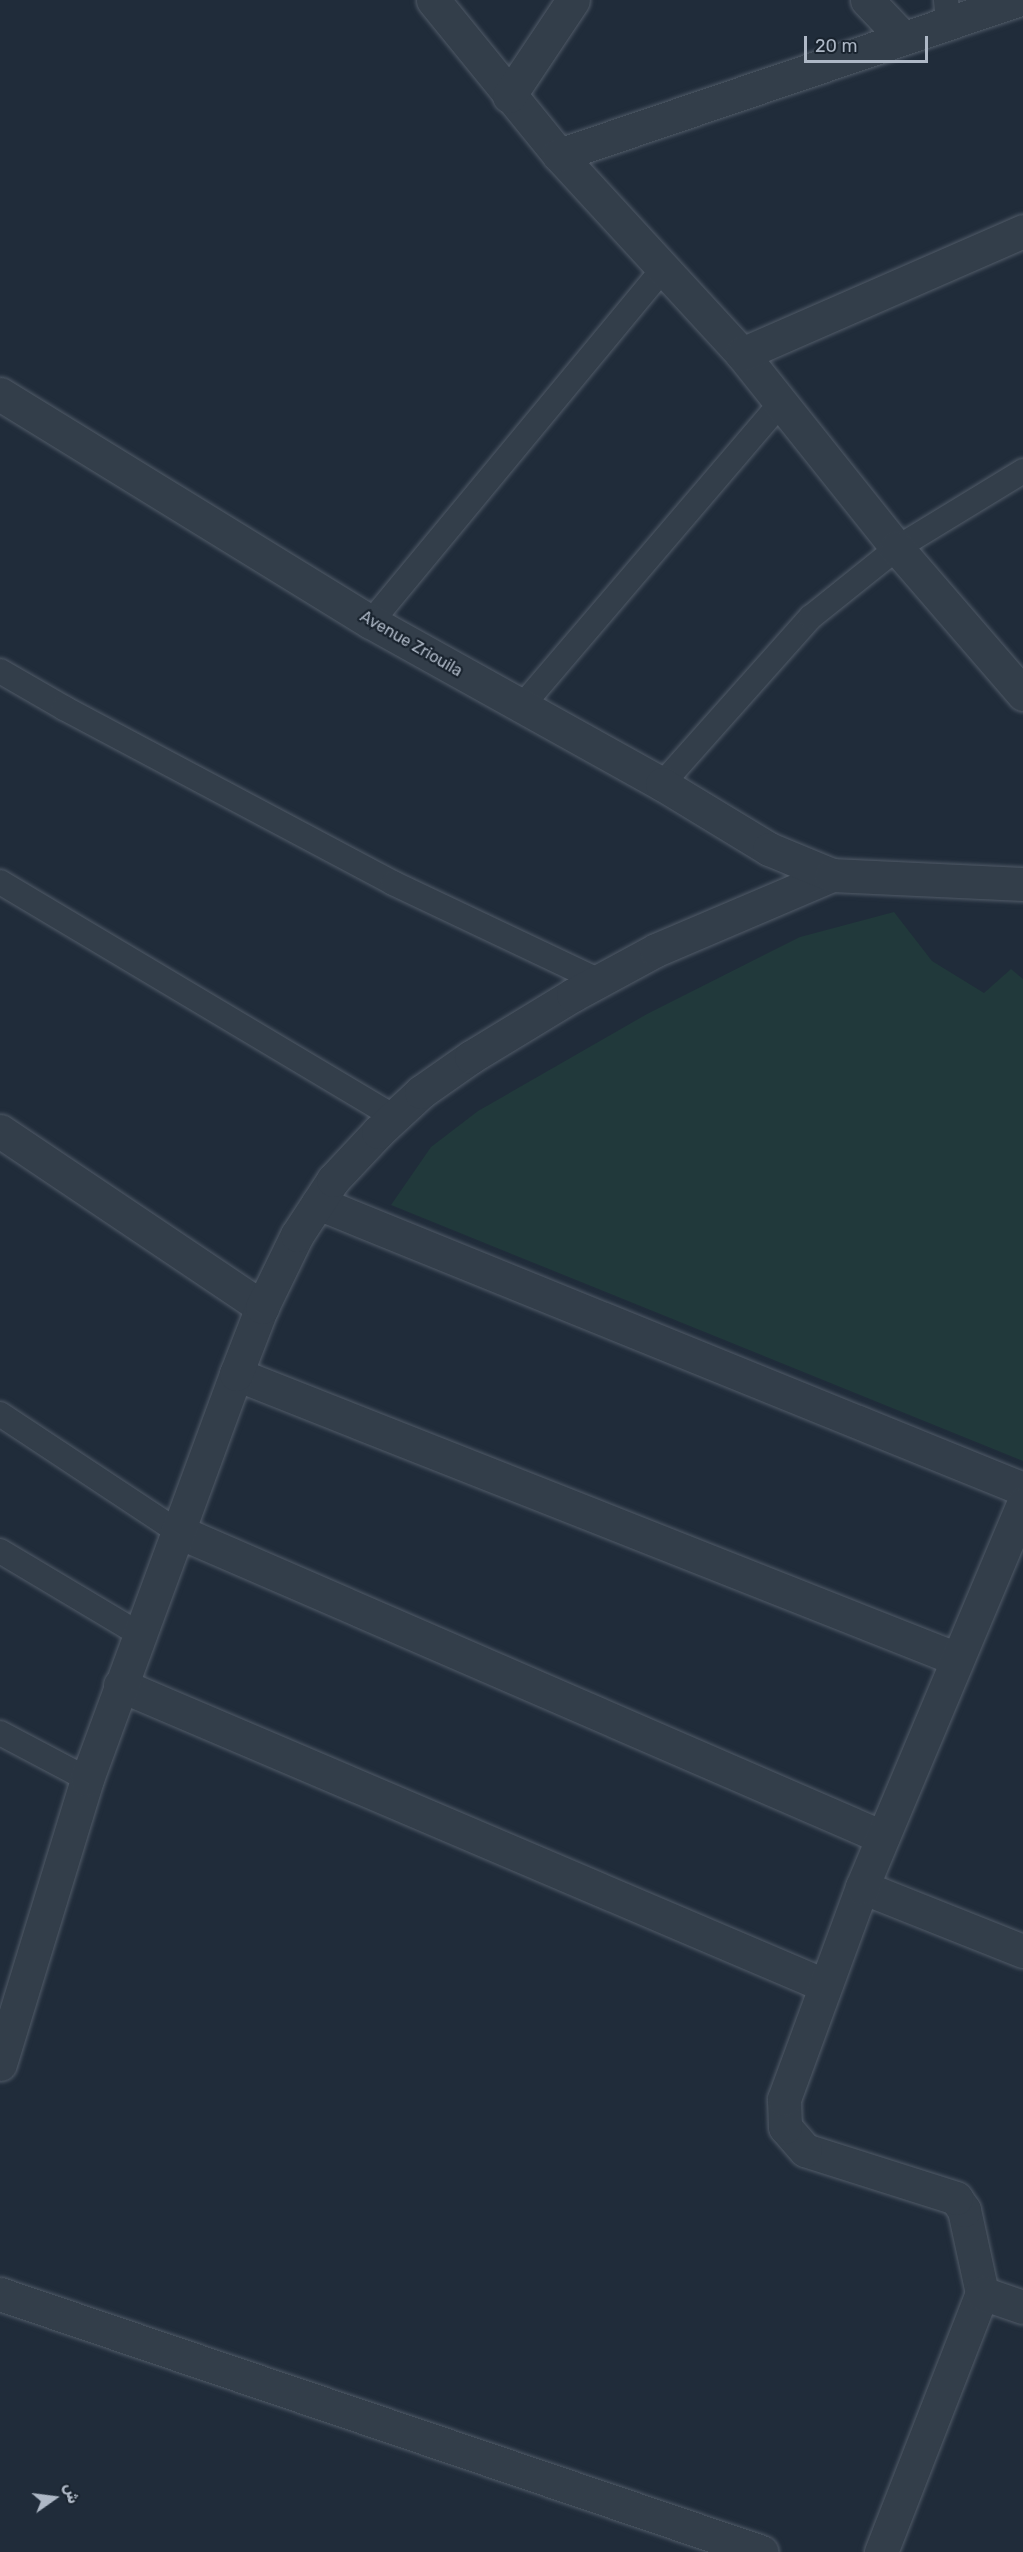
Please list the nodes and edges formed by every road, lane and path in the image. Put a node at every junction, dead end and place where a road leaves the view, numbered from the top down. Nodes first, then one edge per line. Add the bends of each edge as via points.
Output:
1 (434, 0) edge
2 (573, 0) edge
3 (867, 0) edge
4 (1018, 0) edge
5 (947, 11) edge
6 (903, 38) junction
7 (509, 96) junction
8 (559, 155) junction
9 (1023, 231) edge
10 (663, 269) junction
11 (742, 354) junction
12 (0, 394) edge
13 (782, 402) junction
14 (1023, 471) edge
15 (897, 548) junction
16 (371, 622) junction
17 (0, 671) edge
18 (1021, 688) edge
19 (522, 706) junction
20 (662, 784) junction
21 (832, 875) junction
22 (0, 882) edge
23 (1023, 884) edge
24 (599, 981) junction
25 (394, 1117) junction
26 (0, 1131) edge
27 (318, 1203) junction
28 (262, 1307) junction
29 (236, 1374) junction
30 (0, 1414) edge
31 (1023, 1488) edge
32 (1023, 1504) edge
33 (177, 1531) junction
34 (0, 1551) edge
35 (139, 1634) junction
36 (957, 1659) junction
37 (120, 1685) junction
38 (0, 1733) edge
39 (87, 1779) junction
40 (882, 1837) junction
41 (862, 1887) junction
42 (1023, 1951) edge
43 (824, 1985) junction
44 (0, 2064) edge
45 (982, 2293) junction
46 (0, 2294) edge
47 (1023, 2307) edge
48 (762, 2552) edge
49 (880, 2552) edge

1 - 7 street
2 - 7 street
3 - 6 street
4 - 5 street
5 - 6 street
6 - 8 street
7 - 8 street
8 - 10 street
9 - 11 street
10 - 11 street
10 - 16 lane
11 - 13 street
12 - 16 street, Avenue Zriouila
13 - 15 street
13 - 19 lane
14 - 15 lane
15 - 18 street
15 - 20 lane via 811,616
16 - 19 street, Avenue Zriouila
17 - 24 lane via 393,883
19 - 20 street, Avenue Zriouila
20 - 21 street, Avenue Zriouila via 769,849
21 - 23 street
21 - 24 street via 656,950
22 - 25 lane
24 - 25 street via 471,1058 421,1092
25 - 27 street via 333,1180
26 - 28 street
27 - 28 street via 297,1235
27 - 31 street
28 - 29 street
29 - 33 street
29 - 36 street
30 - 33 lane
32 - 36 street
33 - 35 street
33 - 40 street
34 - 35 lane
35 - 37 street
36 - 40 street
37 - 39 street
37 - 43 street
38 - 39 lane
39 - 44 street
40 - 41 street
41 - 42 street
41 - 43 street
43 - 45 street via 784,2099 785,2127 805,2150 956,2198 964,2210
45 - 47 street
45 - 49 street
46 - 48 street

